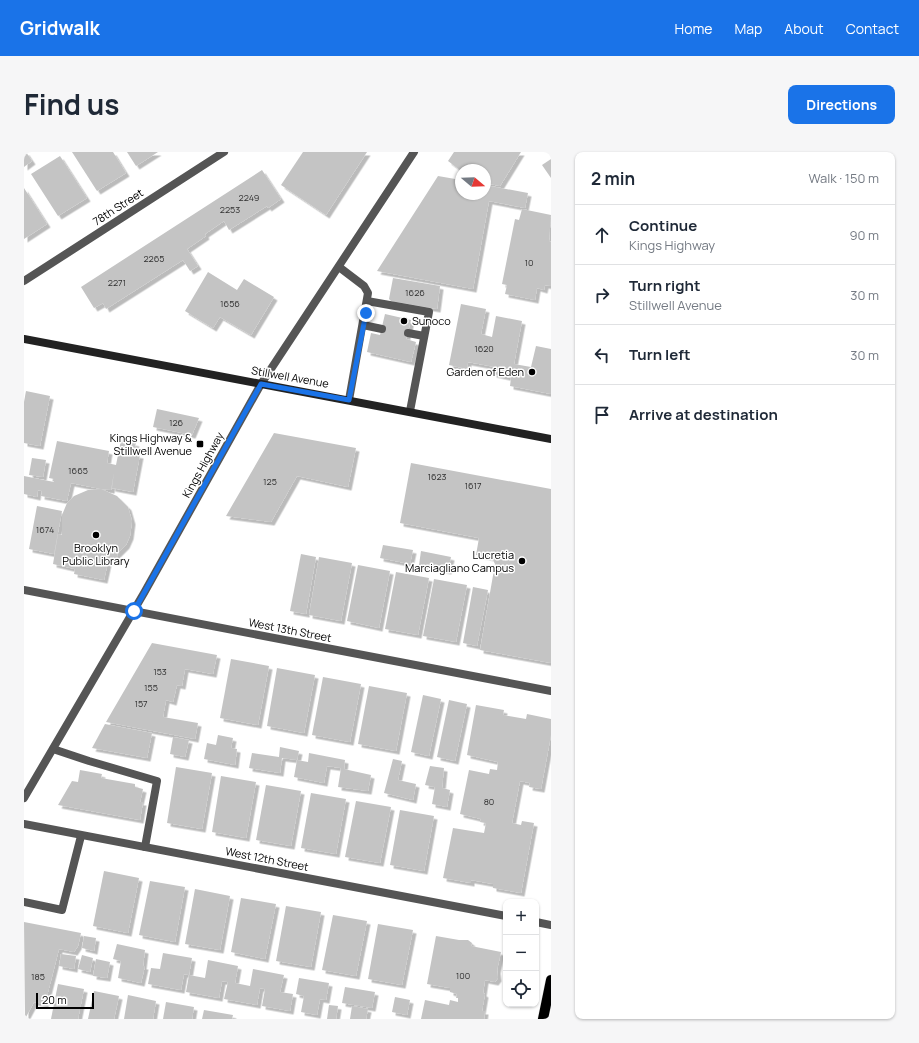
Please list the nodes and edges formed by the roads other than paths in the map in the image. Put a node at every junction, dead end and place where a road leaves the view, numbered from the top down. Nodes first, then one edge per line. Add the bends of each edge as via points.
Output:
1 (224, 152) edge
2 (414, 152) edge
3 (339, 267) junction
4 (24, 280) edge
5 (367, 302) junction
6 (363, 325) junction
7 (382, 329) dead end
8 (408, 333) dead end
9 (424, 336) junction
10 (24, 339) edge
11 (261, 384) junction
12 (349, 400) junction
13 (410, 411) junction
14 (551, 439) edge
15 (24, 590) edge
16 (134, 611) junction
17 (551, 691) edge
18 (53, 749) junction
19 (24, 798) edge
20 (24, 824) edge
21 (81, 836) junction
22 (146, 847) junction
23 (24, 902) edge
24 (503, 915) edge
25 (539, 923) edge
26 (551, 925) edge
27 (551, 980) edge
28 (543, 1019) edge

1 - 4 street, 78th Street
2 - 3 street, Kings Highway
3 - 5 street via 364,286 368,293
3 - 11 street, Kings Highway
5 - 6 street
5 - 9 street via 429,312
6 - 7 street
6 - 12 street
8 - 9 street
9 - 13 street
10 - 11 main road, Stillwell Avenue
11 - 12 main road, Stillwell Avenue
11 - 16 street, Kings Highway
12 - 13 main road, Stillwell Avenue
13 - 14 main road, Stillwell Avenue
15 - 16 street, West 13th Street
16 - 17 street, West 13th Street
16 - 18 street, Kings Highway
18 - 19 street, Kings Highway
18 - 22 street via 157,781
20 - 21 street, West 12th Street
21 - 22 street, West 12th Street
21 - 23 street via 62,910
22 - 24 street, West 12th Street
25 - 26 street
27 - 28 main road

